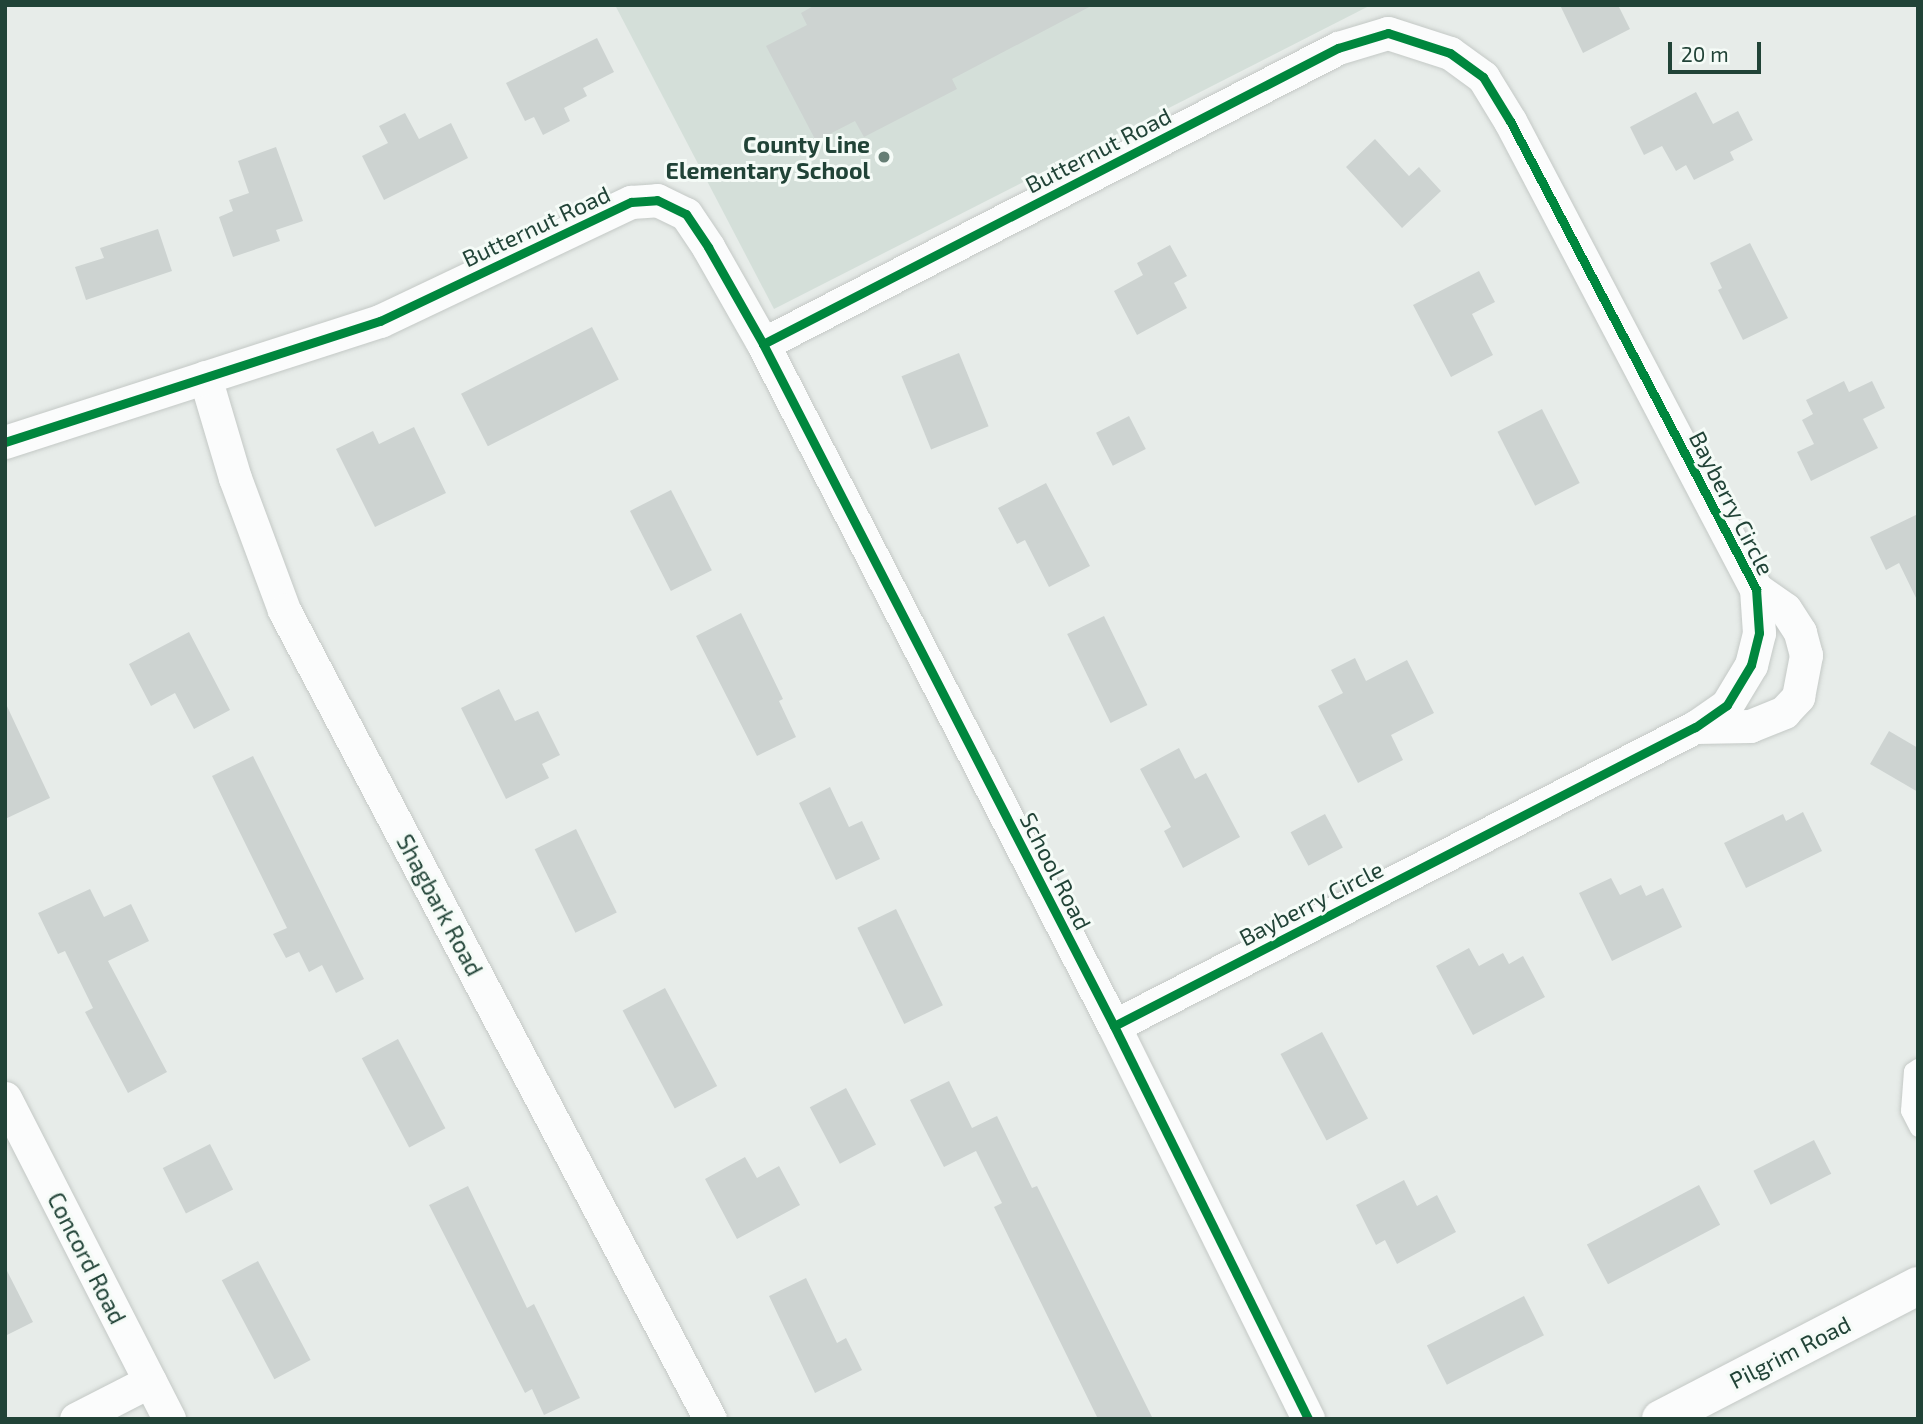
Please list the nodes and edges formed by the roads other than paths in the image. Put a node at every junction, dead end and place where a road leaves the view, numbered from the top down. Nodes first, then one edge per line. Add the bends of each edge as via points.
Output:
1 (1338, 48) joint
2 (763, 345) junction
3 (205, 377) junction
4 (5, 442) edge
5 (1756, 589) junction
6 (1695, 727) junction
7 (1114, 1026) junction
8 (1918, 1067) edge
9 (5, 1098) edge
10 (1918, 1129) edge
11 (1918, 1286) edge
12 (150, 1381) junction
13 (76, 1419) edge
14 (169, 1419) edge
15 (710, 1419) edge
16 (1308, 1419) edge
17 (1661, 1419) edge

1 - 2 street, Butternut Road
1 - 5 street, Bayberry Circle via 1388,33 1450,53 1483,77
2 - 3 street, Butternut Road via 686,214 657,200 631,202 380,321
2 - 7 street, School Road
3 - 4 street, Butternut Road
3 - 15 street, Shagbark Road via 235,478 284,610
5 - 6 street, Bayberry Circle via 1759,633 1751,665 1727,705
5 - 6 street via 1785,610 1800,632 1806,655 1798,697 1784,712 1751,726
6 - 7 street, Bayberry Circle
7 - 16 street, School Road
8 - 10 lane via 1912,1071 1909,1111
9 - 12 street, Concord Road
11 - 17 street, Pilgrim Road
12 - 13 street
12 - 14 street, Concord Road

